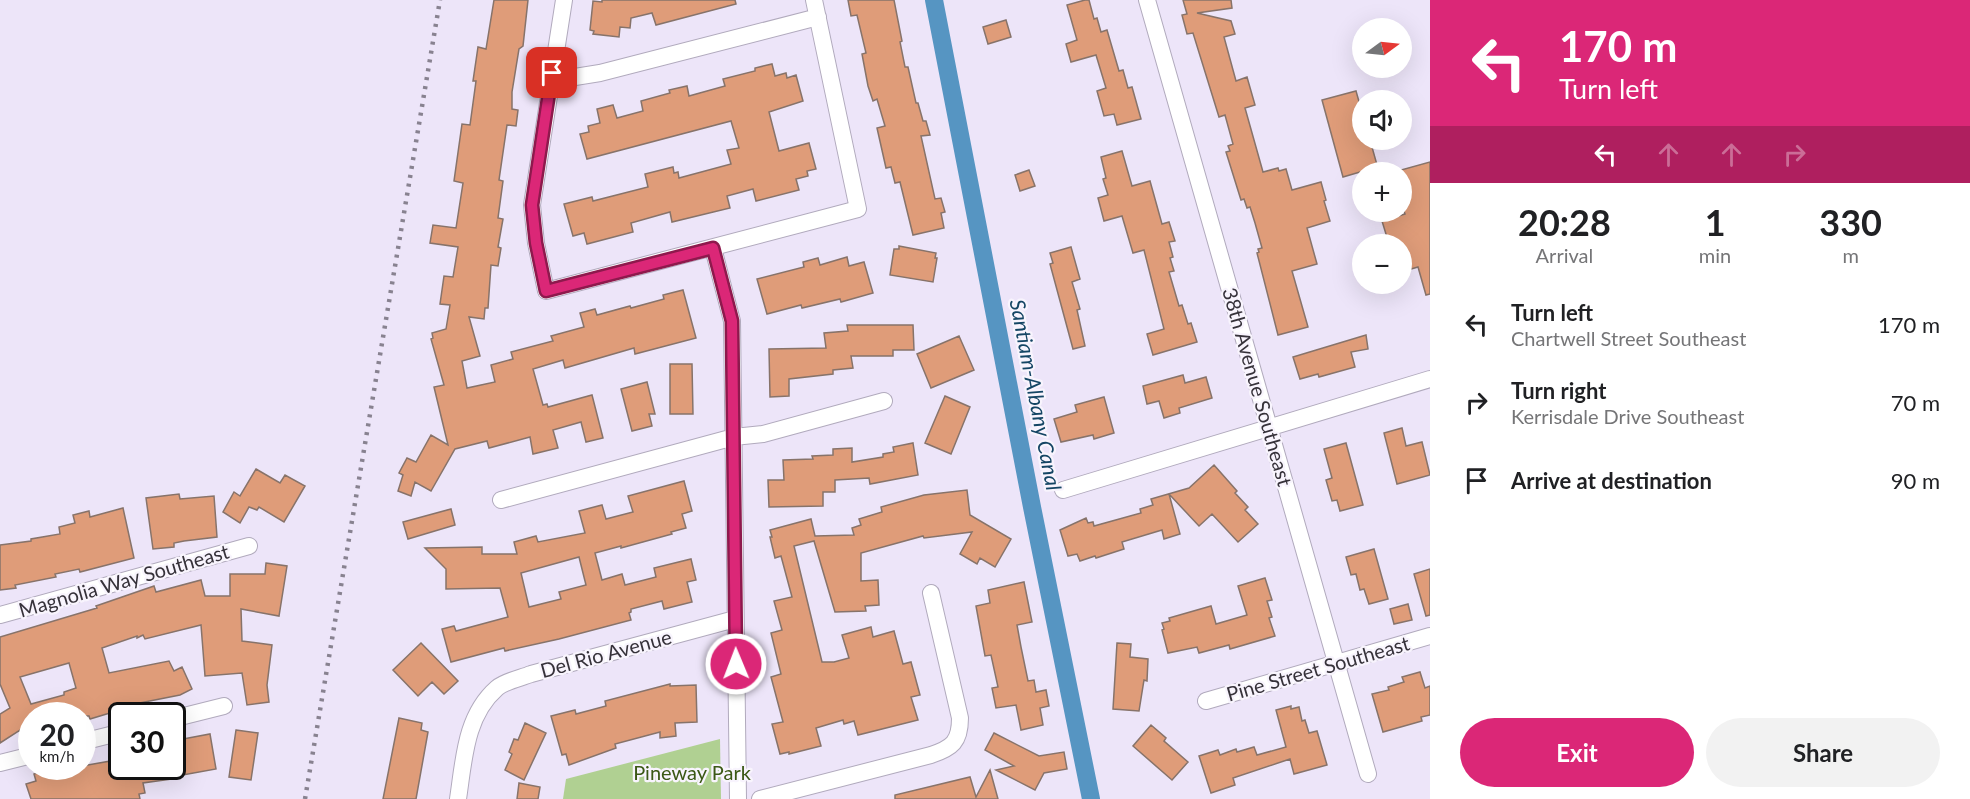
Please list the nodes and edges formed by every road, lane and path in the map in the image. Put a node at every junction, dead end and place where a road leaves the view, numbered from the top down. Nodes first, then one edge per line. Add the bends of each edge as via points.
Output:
1 (564, 0) edge
2 (814, 0) edge
3 (1146, 0) edge
4 (818, 17) junction
5 (552, 73) junction
6 (713, 248) junction
7 (1430, 378) edge
8 (884, 401) dead end
9 (1269, 429) junction
10 (734, 437) junction
11 (1063, 490) dead end
12 (501, 500) dead end
13 (249, 546) dead end
14 (931, 593) dead end
15 (0, 615) edge
16 (735, 619) junction
17 (1430, 636) edge
18 (1338, 664) junction
19 (1206, 701) dead end
20 (224, 706) dead end
21 (186, 716) edge
22 (18, 758) edge
23 (0, 763) edge
24 (1368, 774) dead end
25 (458, 799) edge
26 (738, 799) edge
27 (760, 799) edge

1 - 5 street
2 - 4 street
3 - 9 street, 38th Avenue Southeast
4 - 5 street via 600,74 575,77
4 - 6 street via 858,209
5 - 6 street via 532,205 546,291
6 - 10 street via 732,321
7 - 9 street
8 - 10 street via 763,434
9 - 11 street
9 - 18 street, 38th Avenue Southeast
10 - 12 street
10 - 16 street
13 - 15 street, Magnolia Way Southeast
14 - 27 street via 960,718 957,739 950,747 931,755
16 - 25 street, Del Rio Avenue via 498,686 471,723
16 - 26 street
17 - 18 street, Pine Street Southeast
18 - 19 street, Pine Street Southeast
18 - 24 street, 38th Avenue Southeast
20 - 21 street
22 - 23 street

